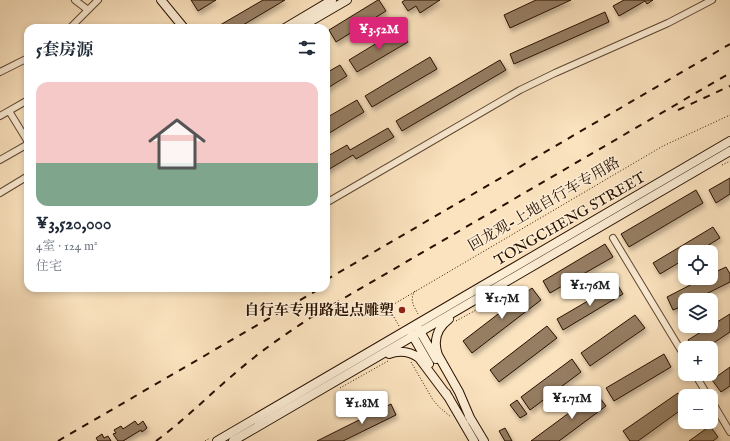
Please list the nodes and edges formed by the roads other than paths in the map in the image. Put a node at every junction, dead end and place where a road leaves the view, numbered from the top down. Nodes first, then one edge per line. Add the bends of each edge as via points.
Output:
1 (75, 0) edge
2 (98, 0) edge
3 (161, 0) edge
4 (332, 0) edge
5 (347, 0) edge
6 (712, 0) edge
7 (88, 10) junction
8 (74, 24) edge
9 (181, 24) edge
10 (292, 24) edge
11 (306, 24) edge
12 (24, 60) edge
13 (0, 72) edge
14 (24, 102) edge
15 (9, 111) junction
16 (0, 116) edge
17 (24, 136) edge
18 (730, 141) edge
19 (24, 145) edge
20 (730, 151) edge
21 (730, 155) edge
22 (0, 160) edge
23 (702, 167) junction
24 (24, 178) edge
25 (0, 193) edge
26 (330, 201) edge
27 (613, 238) dead end
28 (504, 287) junction
29 (414, 330) junction
30 (678, 345) edge
31 (333, 387) junction
32 (449, 398) junction
33 (718, 412) edge
34 (471, 420) junction
35 (730, 432) edge
36 (217, 441) edge
37 (233, 441) edge
38 (474, 441) edge
39 (484, 441) edge

1 - 7 street
2 - 7 street
3 - 9 main road
4 - 10 main road
5 - 11 main road
6 - 26 street via 520,90
7 - 8 street
12 - 13 street
14 - 15 street
15 - 16 street
15 - 17 street
18 - 29 main road, TONGCHENG STREET
19 - 22 street
20 - 23 main road, TONGCHENG STREET
21 - 23 main road
23 - 28 main road, TONGCHENG STREET
24 - 25 street
27 - 30 street
28 - 29 main road, TONGCHENG STREET
28 - 34 main road via 445,322 437,334 435,346 438,355
29 - 31 main road, TONGCHENG STREET
29 - 32 main road
29 - 34 main road
29 - 36 main road, TONGCHENG STREET
31 - 32 main road via 390,354 402,351 421,360
31 - 37 main road, TONGCHENG STREET
32 - 38 main road
33 - 35 street
34 - 39 main road

